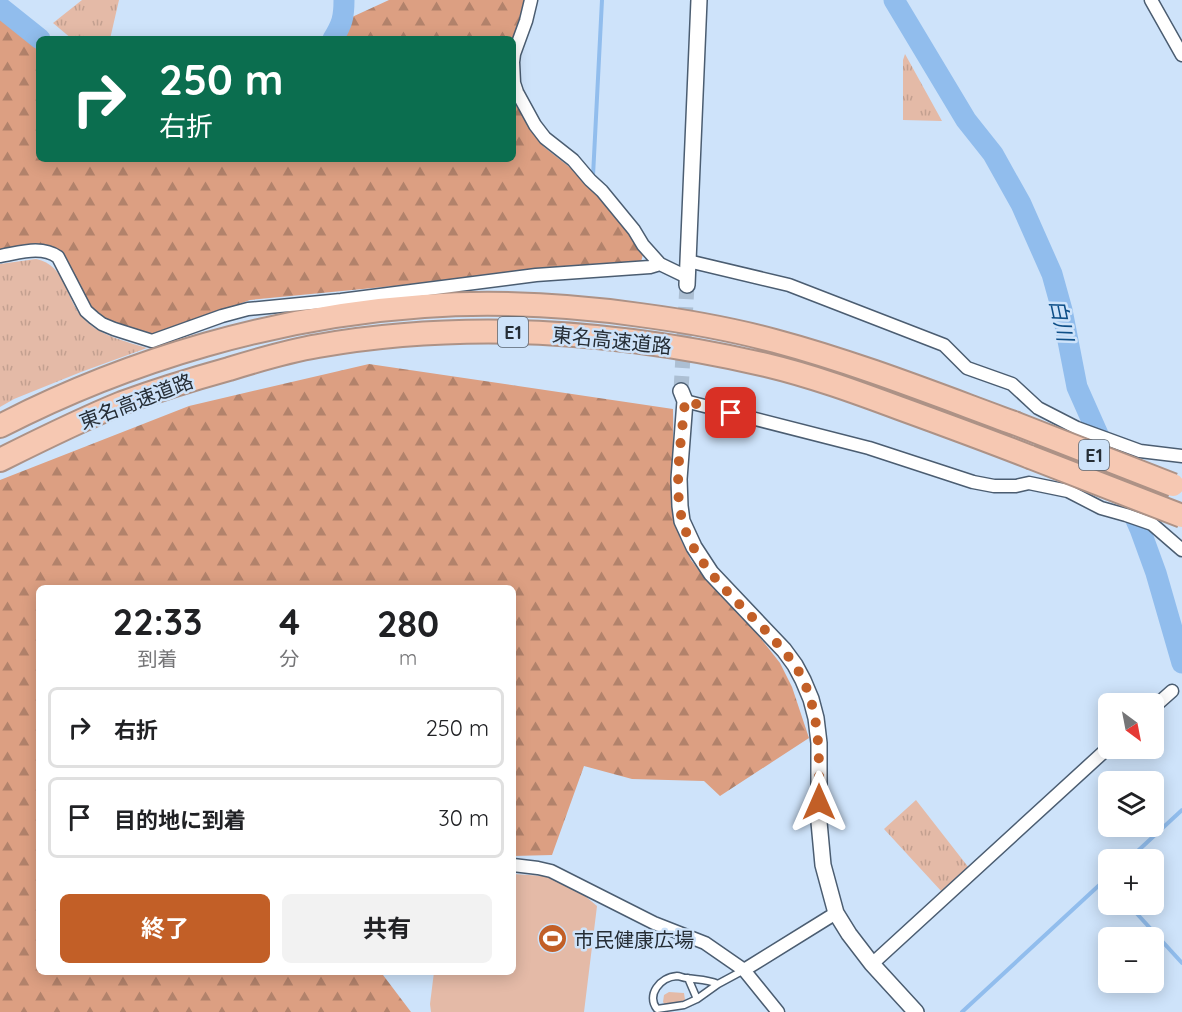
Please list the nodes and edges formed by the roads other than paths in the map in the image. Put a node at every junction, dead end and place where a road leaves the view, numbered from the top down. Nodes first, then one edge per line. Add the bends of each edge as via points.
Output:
1 (531, 0) edge
2 (699, 0) edge
3 (1151, 0) edge
4 (516, 49) edge
5 (1182, 55) edge
6 (516, 92) edge
7 (0, 256) edge
8 (688, 261) junction
9 (660, 264) junction
10 (687, 281) joint
11 (683, 396) joint
12 (0, 426) edge
13 (1140, 451) junction
14 (1182, 456) edge
15 (0, 460) edge
16 (1178, 487) edge
17 (1182, 516) edge
18 (1156, 528) junction
19 (1182, 550) edge
20 (1172, 691) dead end
21 (1164, 698) edge
22 (1098, 757) edge
23 (516, 865) edge
24 (836, 913) junction
25 (872, 964) junction
26 (744, 970) junction
27 (688, 978) junction
28 (718, 984) junction
29 (697, 999) junction
30 (778, 1012) edge
31 (916, 1012) edge

1 - 4 street
2 - 8 street
3 - 5 street
6 - 9 street via 545,138 602,191
7 - 9 street via 39,250 52,253 58,257 86,311 102,324 152,342 248,309
8 - 10 street
8 - 13 street via 789,285 944,345 967,368 1012,384 1038,408 1078,429
9 - 10 street
11 - 18 street via 869,448 973,482 994,486 1029,483 1068,491
11 - 24 street via 678,479 682,521 711,573 795,664 811,699 819,743 823,865
12 - 16 highway, 東名高速道路 / E1, bridge via 141,365 256,332 424,306 540,305 666,318 774,340 898,379
13 - 14 street
13 - 18 street
15 - 17 highway, 東名高速道路 / E1, bridge via 122,403 316,346 427,333 536,332 664,345 833,384
18 - 19 street
20 - 21 street
22 - 25 street
23 - 26 street via 551,871 705,943
24 - 25 street
24 - 26 street
25 - 31 street
26 - 28 lane
26 - 30 street
27 - 28 lane
27 - 29 lane
27 - 29 lane via 676,976 660,982 653,1005 657,1009 675,1007
28 - 29 lane

